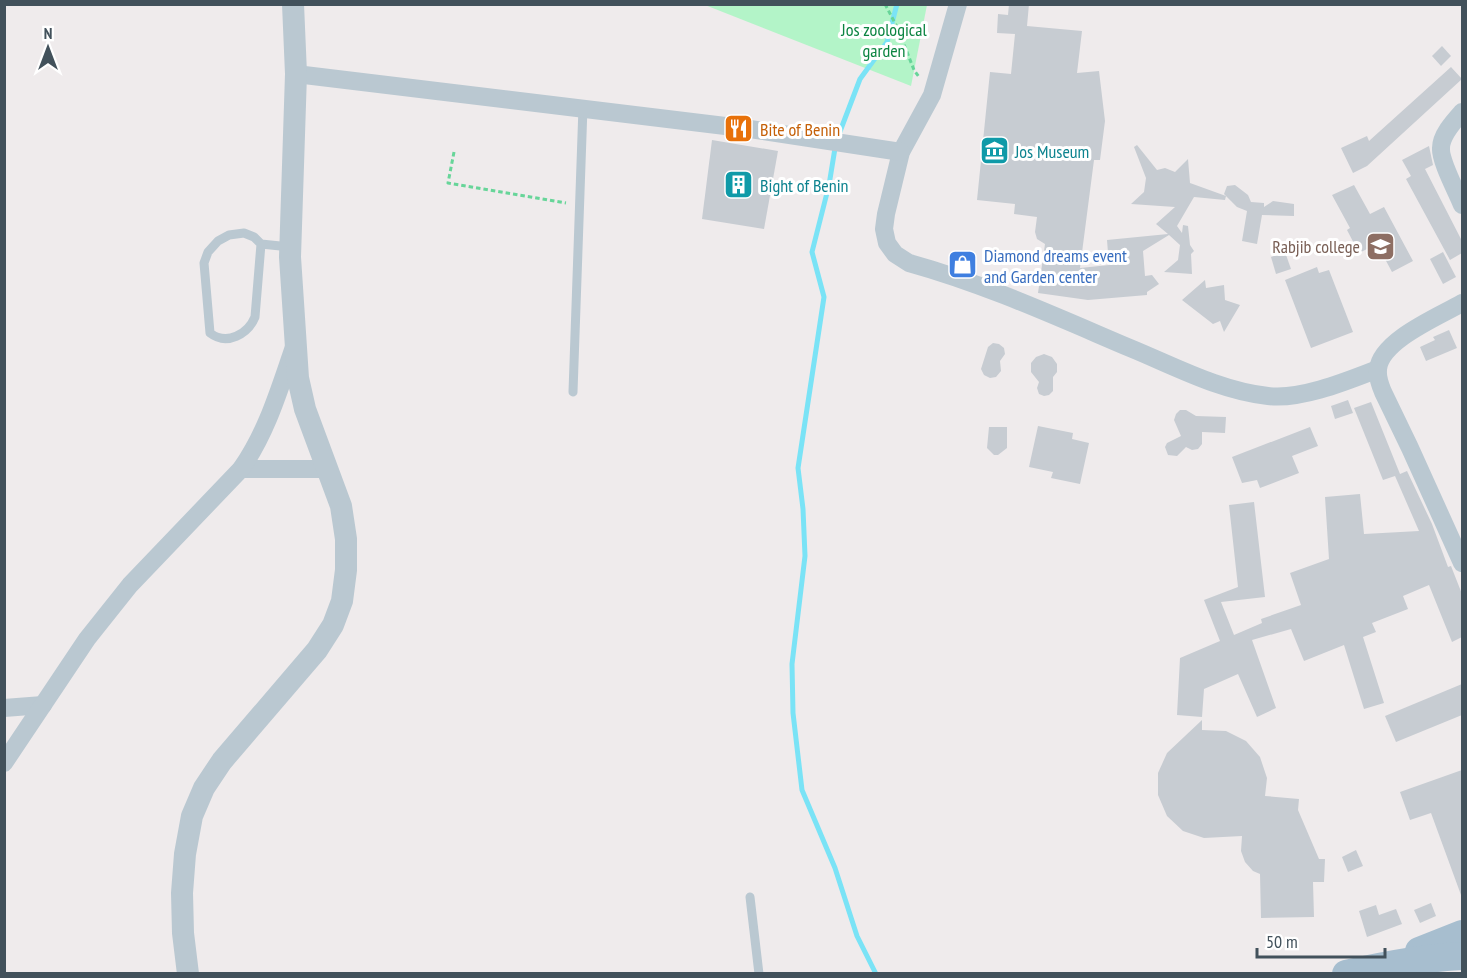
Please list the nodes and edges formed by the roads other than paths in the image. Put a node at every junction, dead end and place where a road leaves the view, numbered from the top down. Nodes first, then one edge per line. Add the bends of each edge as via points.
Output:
1 (293, 4) edge
2 (958, 4) edge
3 (296, 74) junction
4 (584, 107) junction
5 (1462, 112) edge
6 (902, 152) junction
7 (1462, 205) edge
8 (261, 244) junction
9 (290, 247) junction
10 (1462, 303) edge
11 (296, 342) junction
12 (1378, 369) junction
13 (573, 392) dead end
14 (241, 469) junction
15 (327, 469) junction
16 (1462, 563) edge
17 (43, 705) junction
18 (4, 708) edge
19 (4, 763) edge
20 (750, 897) dead end
21 (1462, 934) edge
22 (1462, 956) edge
23 (1396, 963) junction
24 (188, 974) edge
25 (759, 974) edge
26 (1346, 974) edge

1 - 3 street
2 - 6 street via 932,95
3 - 4 street
3 - 9 street
4 - 6 street
4 - 13 lane
5 - 7 street via 1447,131 1441,148
6 - 12 street via 884,229 895,254 909,262 1010,297 1203,379 1243,391 1268,396 1294,395
8 - 8 lane via 244,233 229,235 208,252 204,263 210,333 217,338 229,338 251,326
8 - 9 lane
9 - 11 street
10 - 12 street via 1407,334 1383,356
11 - 14 street via 267,426
11 - 15 street via 305,410
12 - 16 street via 1379,383
14 - 15 street
14 - 17 street via 130,585 87,639
15 - 24 street via 341,506 346,539 342,601 317,650 222,761 192,816 184,854 182,893
17 - 18 street
17 - 19 street
20 - 25 lane
21 - 23 main road
22 - 23 main road
23 - 26 main road

